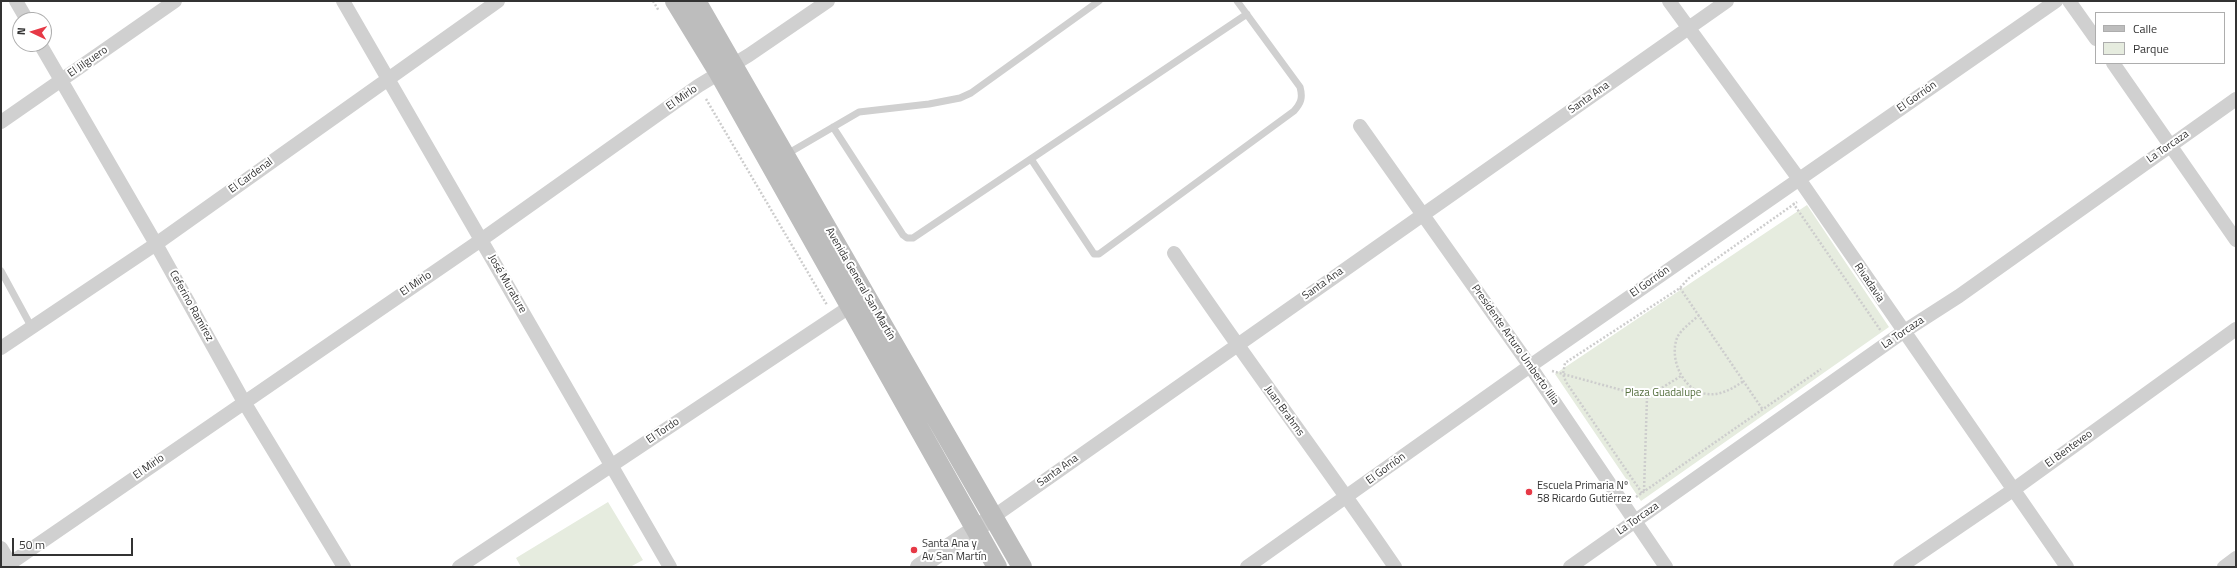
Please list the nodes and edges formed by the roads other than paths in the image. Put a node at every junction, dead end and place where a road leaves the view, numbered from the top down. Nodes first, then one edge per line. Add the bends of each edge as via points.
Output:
1 (16, 1) edge
2 (175, 1) edge
3 (343, 1) edge
4 (498, 1) edge
5 (675, 1) edge
6 (696, 1) edge
7 (828, 1) edge
8 (1100, 1) edge
9 (1237, 1) edge
10 (1669, 1) edge
11 (1727, 1) edge
12 (2056, 1) edge
13 (2070, 1) edge
14 (22, 12) edge
15 (1247, 14) junction
16 (1689, 28) junction
17 (2095, 38) edge
18 (45, 52) edge
19 (2114, 64) edge
20 (726, 69) junction
21 (388, 77) junction
22 (61, 81) junction
23 (2236, 99) edge
24 (1, 122) edge
25 (1360, 126) dead end
26 (833, 127) junction
27 (2170, 145) junction
28 (1031, 159) junction
29 (777, 160) junction
30 (1799, 179) junction
31 (1422, 215) junction
32 (481, 240) junction
33 (2236, 240) edge
34 (156, 244) junction
35 (1174, 253) dead end
36 (1, 271) edge
37 (859, 301) junction
38 (32, 328) junction
39 (2236, 329) edge
40 (1903, 332) junction
41 (1236, 346) junction
42 (1, 348) edge
43 (1530, 366) junction
44 (244, 402) junction
45 (613, 465) junction
46 (2013, 490) junction
47 (1347, 497) junction
48 (993, 517) junction
49 (1635, 522) junction
50 (976, 530) junction
51 (1, 548) edge
52 (2236, 558) edge
53 (9, 566) edge
54 (344, 567) edge
55 (459, 567) edge
56 (670, 567) edge
57 (919, 567) edge
58 (997, 567) edge
59 (1022, 567) edge
60 (1247, 567) edge
61 (1395, 567) edge
62 (1570, 567) edge
63 (1666, 567) edge
64 (1900, 567) edge
65 (2066, 567) edge
66 (2224, 567) edge

1 - 14 street
2 - 22 street, El Jilguero
3 - 21 street, José Murature
4 - 21 street, El Cardenal
5 - 20 main road, Avenida General San Martín
6 - 20 main road, Avenida General San Martín
7 - 20 street, El Mirlo
8 - 26 lane via 971,93 960,98 929,104 859,112
9 - 15 lane
10 - 16 street, Rivadavia
11 - 16 street, Santa Ana
12 - 30 street, El Gorrión
13 - 17 street
15 - 28 lane
15 - 28 lane via 1300,87 1300,105 1099,254 1094,254
16 - 30 street, Rivadavia
16 - 31 street, Santa Ana
18 - 22 street, Ceferino Ramírez
19 - 27 street
20 - 29 main road, Avenida General San Martín
20 - 32 street, El Mirlo
21 - 32 street, José Murature
21 - 34 street, El Cardenal
22 - 24 street, El Jilguero
22 - 34 street, Ceferino Ramírez
23 - 27 street, La Torcaza
25 - 31 street, Presidente Arturo Umberto Illia
26 - 28 lane via 907,238 913,238
26 - 29 lane
27 - 33 street
27 - 40 street, La Torcaza via 1959,296
29 - 37 main road, Avenida General San Martín
30 - 40 street, Rivadavia
30 - 43 street, El Gorrión
31 - 41 street, Santa Ana
31 - 43 street, Presidente Arturo Umberto Illia
32 - 44 street, El Mirlo
32 - 45 street, José Murature
34 - 38 street, El Cardenal
34 - 44 street, Ceferino Ramírez
35 - 41 street, Juan Brahms
36 - 38 lane
37 - 45 street, El Tordo
37 - 48 main road, Avenida General San Martín
37 - 50 main road, Avenida General San Martín
38 - 42 street, El Cardenal
39 - 46 street, El Benteveo
40 - 46 street, Rivadavia
40 - 49 street, La Torcaza
41 - 47 street, Juan Brahms
41 - 48 street, Santa Ana
43 - 47 street, El Gorrión
43 - 49 street, Presidente Arturo Umberto Illia
44 - 53 street, El Mirlo
44 - 54 street, Ceferino Ramírez
45 - 55 street, El Tordo
45 - 56 street, José Murature
46 - 64 street, El Benteveo
46 - 65 street, Rivadavia
47 - 60 street, El Gorrión
47 - 61 street, Juan Brahms
48 - 50 street, Santa Ana
48 - 59 main road, Avenida General San Martín
49 - 62 street, La Torcaza
49 - 63 street, Presidente Arturo Umberto Illia
50 - 57 street, Santa Ana
50 - 58 main road, Avenida General San Martín
51 - 53 street
52 - 66 street

